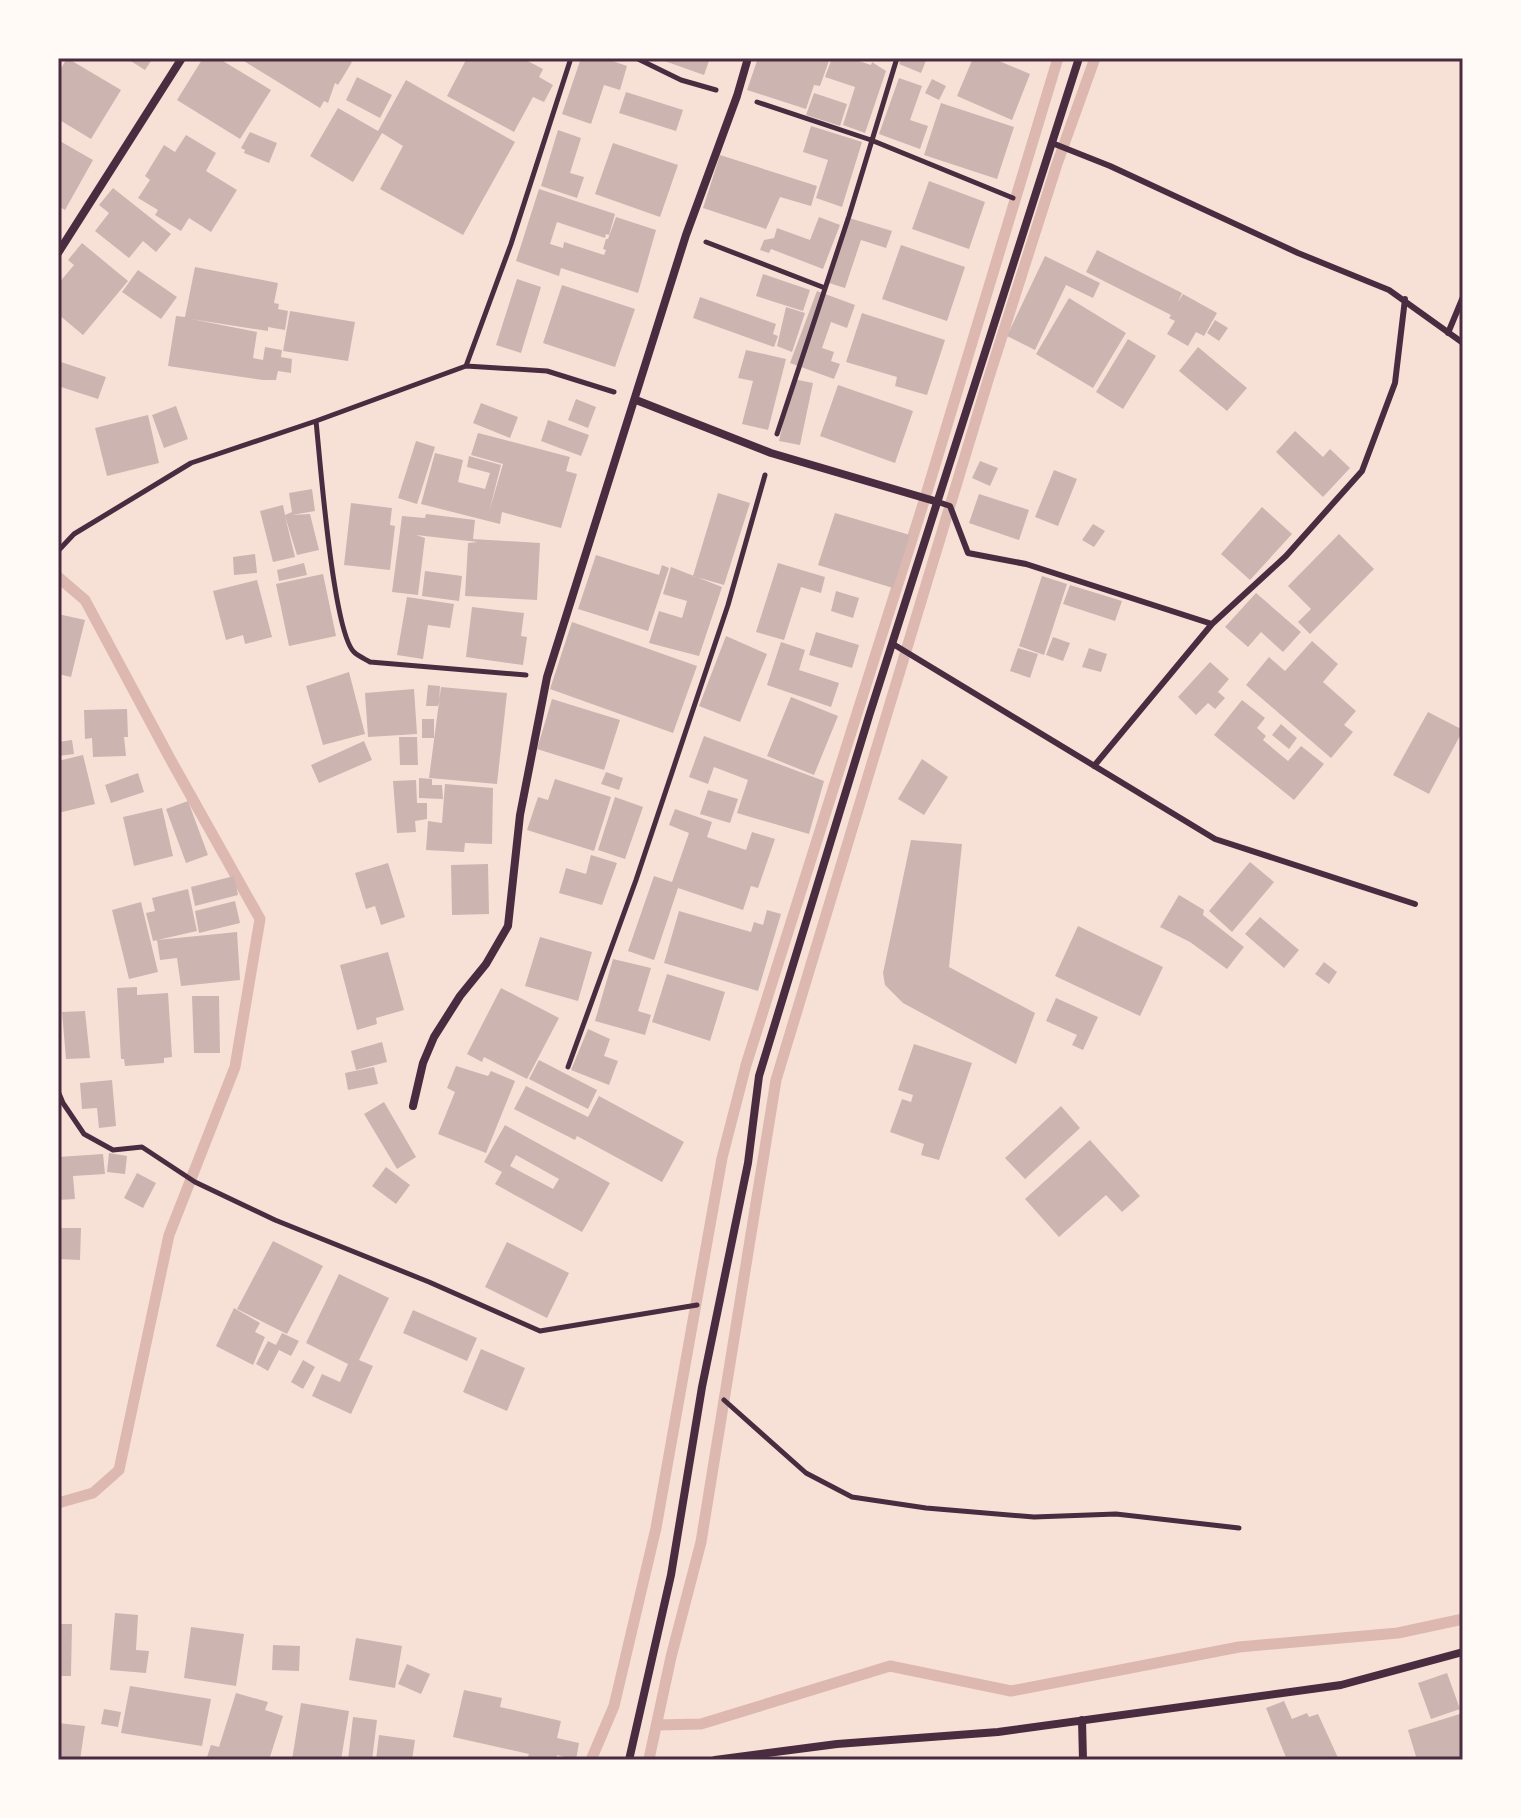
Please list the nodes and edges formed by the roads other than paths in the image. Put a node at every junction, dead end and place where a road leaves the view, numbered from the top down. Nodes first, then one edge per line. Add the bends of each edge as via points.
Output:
1 (182, 58) edge
2 (748, 58) edge
3 (1079, 58) edge
4 (1052, 143) junction
5 (58, 253) edge
6 (1463, 297) edge
7 (1405, 299) junction
8 (1448, 333) junction
9 (1463, 343) edge
10 (636, 400) junction
11 (938, 502) junction
12 (1212, 624) junction
13 (893, 644) junction
14 (1094, 766) junction
15 (1415, 904) dead end
16 (413, 1106) dead end
17 (1463, 1652) edge
18 (1082, 1720) junction
19 (629, 1760) edge
20 (715, 1760) edge
21 (1083, 1760) edge

1 - 5 street
2 - 10 street
3 - 4 street
4 - 7 lane
4 - 11 street
6 - 8 lane
7 - 8 lane
7 - 12 lane via 1395,383 1362,471 1286,556
8 - 9 lane
10 - 11 street via 771,453
10 - 16 street via 547,677 520,815 508,926 434,1037
11 - 12 lane via 950,506 968,553 1026,564
11 - 13 street
12 - 14 lane
13 - 14 lane
13 - 19 street via 759,1076 748,1163 702,1387 671,1575
14 - 15 lane via 1215,839
17 - 18 street via 1341,1685
18 - 20 street
18 - 21 street

